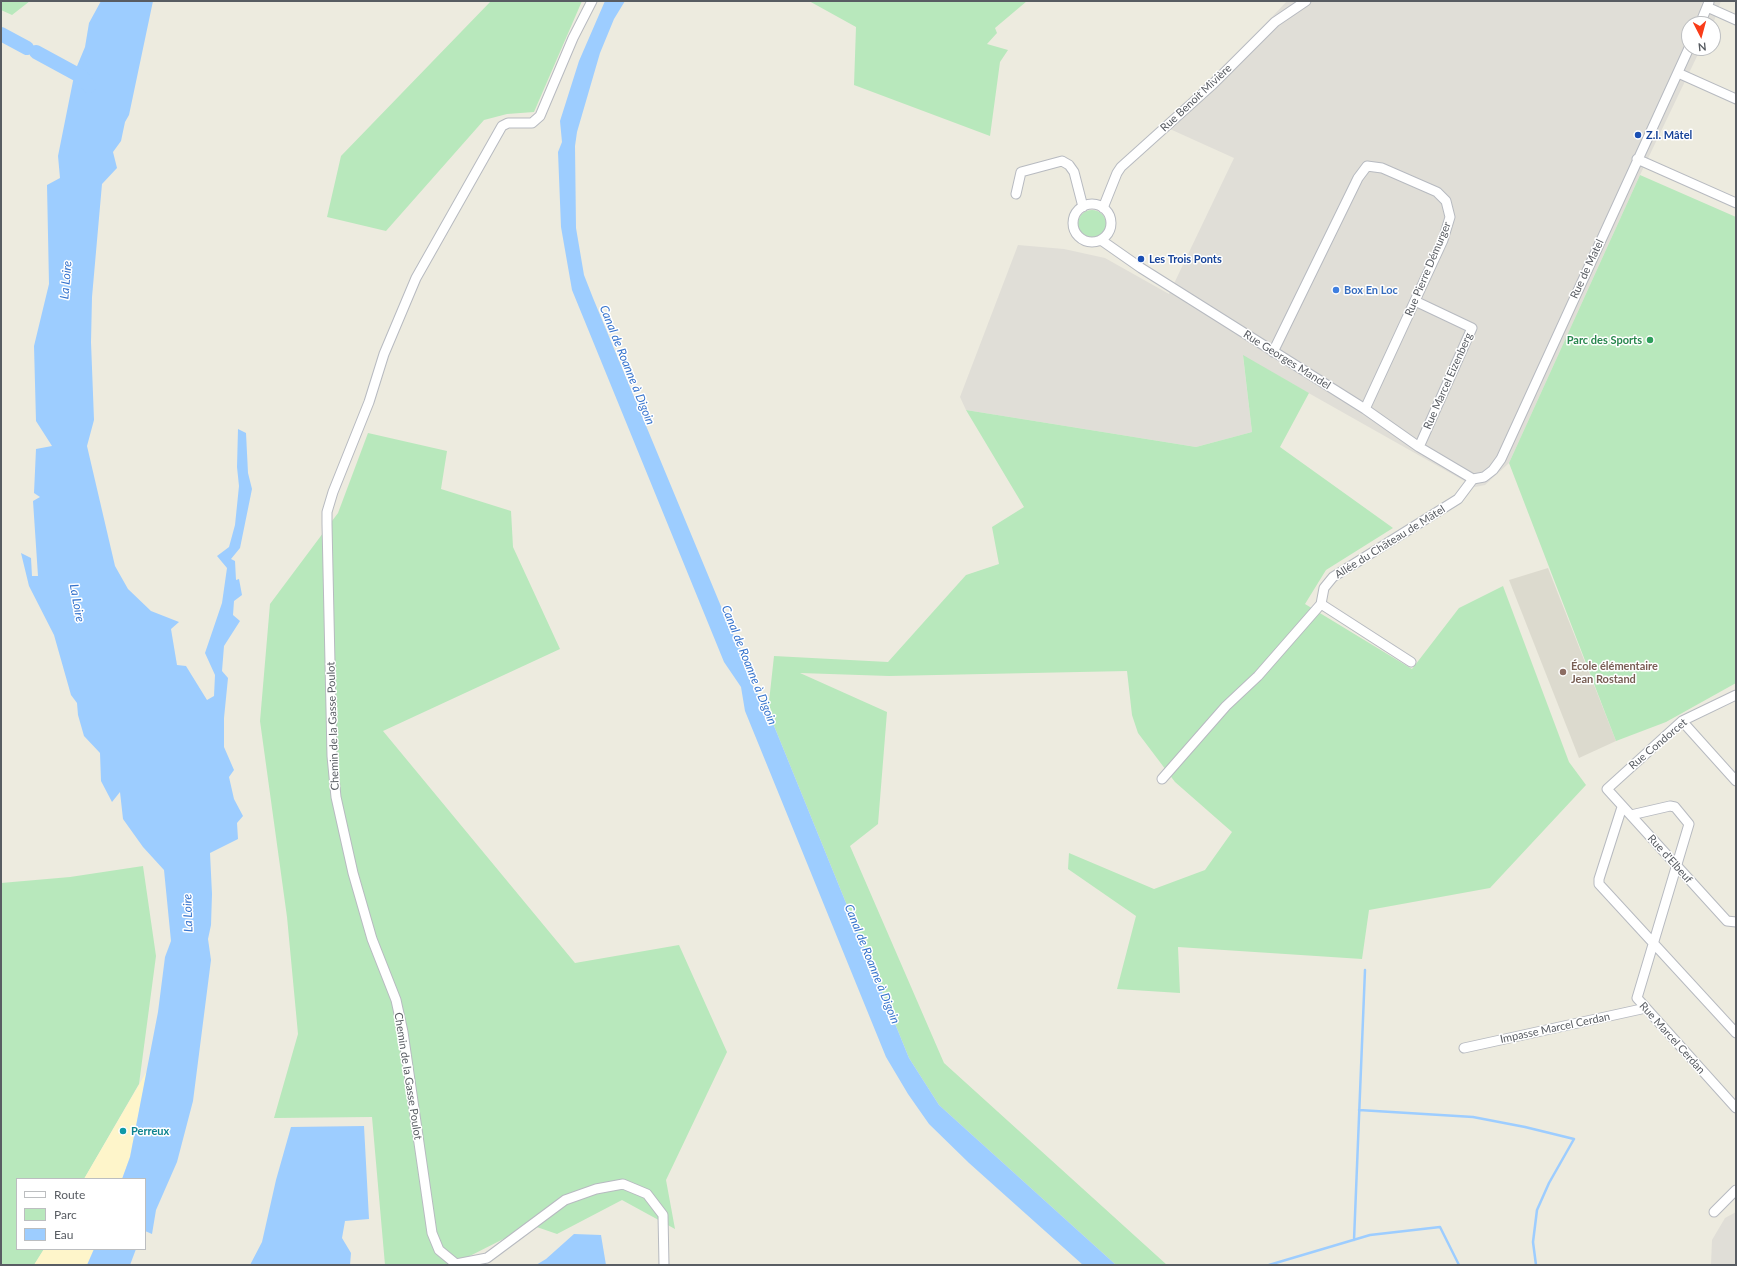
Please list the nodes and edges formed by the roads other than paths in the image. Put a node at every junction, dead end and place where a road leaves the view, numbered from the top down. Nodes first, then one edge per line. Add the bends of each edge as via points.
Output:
1 (592, 1) edge
2 (1306, 1) edge
3 (1709, 4) edge
4 (1704, 16) edge
5 (1736, 20) edge
6 (1685, 56) edge
7 (1678, 72) junction
8 (1736, 99) edge
9 (1637, 160) junction
10 (1016, 194) dead end
11 (1736, 203) edge
12 (1083, 207) junction
13 (1103, 208) junction
14 (1102, 240) junction
15 (1415, 301) junction
16 (1273, 352) junction
17 (1365, 409) junction
18 (1419, 447) junction
19 (1473, 479) junction
20 (1321, 604) junction
21 (1411, 662) dead end
22 (1736, 695) edge
23 (1682, 721) junction
24 (1162, 779) dead end
25 (1736, 781) edge
26 (1607, 789) joint
27 (1622, 807) junction
28 (1630, 816) junction
29 (1677, 866) junction
30 (1736, 922) edge
31 (1653, 942) junction
32 (1646, 1008) junction
33 (1736, 1033) edge
34 (1464, 1048) dead end
35 (1736, 1108) edge
36 (1736, 1190) edge
37 (1714, 1212) dead end
38 (664, 1265) edge

1 - 38 street, Chemin de la Gasse Poulot via 573,38 540,116 532,123 508,123 502,126 416,278 384,354 369,402 333,492 327,524 332,756 336,797 353,873 370,932 396,1000 403,1032 432,1233 439,1250 456,1264 487,1258 565,1200 596,1189 623,1184 647,1194 663,1215
2 - 13 street, Rue Benoit Mivière via 1275,22 1211,86 1121,167
3 - 4 street
3 - 5 street
6 - 7 street, Rue de Matel
7 - 8 street
7 - 9 street, Rue de Matel
9 - 11 street
9 - 19 street, Rue de Matel via 1500,459 1493,470 1484,477
10 - 12 street via 1021,172 1062,161 1074,172
12 - 13 street via 1093,205
12 - 14 street via 1074,217 1074,230 1083,240
13 - 14 street via 1111,221 1109,232
14 - 16 street, Rue Georges Mandel via 1141,268
15 - 16 street, Rue Pierre Démurger via 1443,240 1450,217 1446,201 1437,192 1382,168 1367,166 1358,178
15 - 17 street, Rue Pierre Démurger
15 - 18 street, Rue Marcel Eizenberg via 1472,328
16 - 17 street, Rue Georges Mandel
17 - 18 street, Rue Georges Mandel
18 - 19 street, Rue Georges Mandel
19 - 20 street, Allée du Château de Mâtel via 1458,499 1333,577 1324,588
20 - 21 street
20 - 24 street, Allée du Château de Mâtel
22 - 23 street, Rue Condorcet
23 - 25 street
23 - 26 street, Rue Condorcet
26 - 27 street, Rue d'Elbeuf
27 - 28 street, Rue d'Elbeuf
27 - 31 street via 1599,884
28 - 29 street, Rue d'Elbeuf
28 - 29 street, Rue Marcel Cerdan via 1675,807 1690,824
29 - 30 street, Rue d'Elbeuf via 1727,921
29 - 31 street, Rue Marcel Cerdan
31 - 32 street, Rue Marcel Cerdan via 1637,998
31 - 33 street
32 - 34 street, Impasse Marcel Cerdan
32 - 35 street, Rue Marcel Cerdan
36 - 37 street

